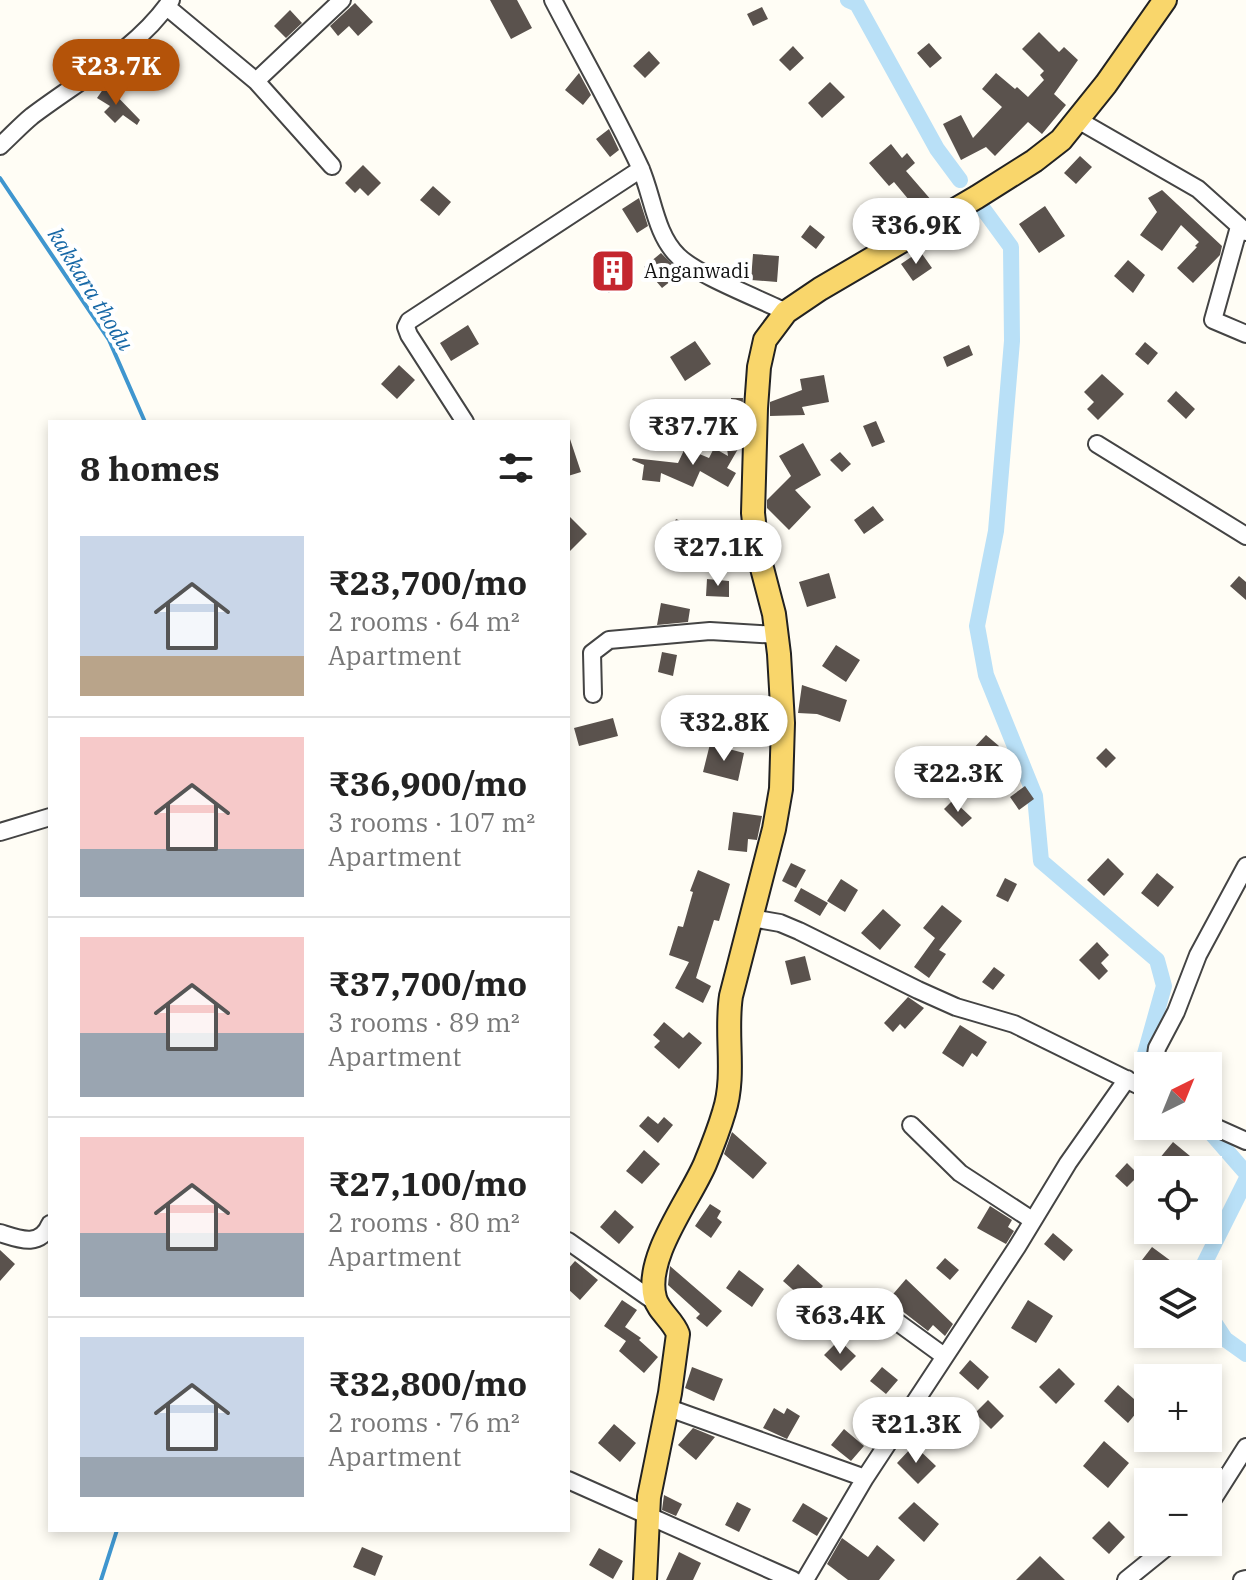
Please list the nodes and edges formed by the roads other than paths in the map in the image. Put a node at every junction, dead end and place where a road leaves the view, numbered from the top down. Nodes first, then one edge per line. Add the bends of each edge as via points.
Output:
1 (342, 0) edge
2 (553, 0) edge
3 (1165, 0) edge
4 (169, 3) edge
5 (256, 81) junction
6 (1078, 120) junction
7 (0, 146) edge
8 (332, 166) dead end
9 (641, 169) junction
10 (1242, 229) edge
11 (786, 312) junction
12 (1246, 334) edge
13 (464, 420) edge
14 (1097, 444) dead end
15 (1246, 536) edge
16 (777, 635) junction
17 (593, 694) dead end
18 (48, 818) edge
19 (0, 832) edge
20 (1246, 866) edge
21 (751, 918) junction
22 (1156, 1052) edge
23 (1127, 1079) junction
24 (1134, 1083) edge
25 (911, 1125) dead end
26 (1222, 1130) edge
27 (1246, 1141) edge
28 (1032, 1220) junction
29 (48, 1229) edge
30 (0, 1233) edge
31 (570, 1242) edge
32 (655, 1302) junction
33 (878, 1308) dead end
34 (944, 1356) junction
35 (666, 1407) junction
36 (1246, 1447) edge
37 (865, 1478) junction
38 (570, 1481) edge
39 (1222, 1485) edge
40 (648, 1516) junction
41 (1156, 1556) edge
42 (645, 1580) edge
43 (793, 1580) edge
44 (805, 1580) edge
45 (1126, 1580) edge

1 - 5 street
2 - 9 street
3 - 6 main road
4 - 5 street
4 - 7 street via 103,66
5 - 8 street
6 - 10 street via 1198,189
6 - 11 main road via 1034,161
9 - 11 street via 663,233 680,258
9 - 13 street via 409,321 409,335
10 - 12 street via 1213,320
11 - 16 main road via 765,340 759,367 752,473 757,549
14 - 15 street
16 - 17 street via 710,631 609,640 592,653
16 - 21 main road via 781,789
18 - 19 street
20 - 22 street via 1198,955
21 - 23 street via 799,931 918,990 1014,1024
21 - 32 main road via 728,1020 726,1109 705,1164 659,1254
23 - 24 street
23 - 28 street
25 - 28 street via 960,1173
26 - 27 street
28 - 34 street
29 - 30 street via 39,1239 26,1241
31 - 32 street
32 - 35 main road via 678,1334
33 - 34 street
34 - 37 street
35 - 37 street
35 - 40 main road
36 - 39 street
37 - 44 street
38 - 40 street
40 - 42 main road
40 - 43 street
41 - 45 street

